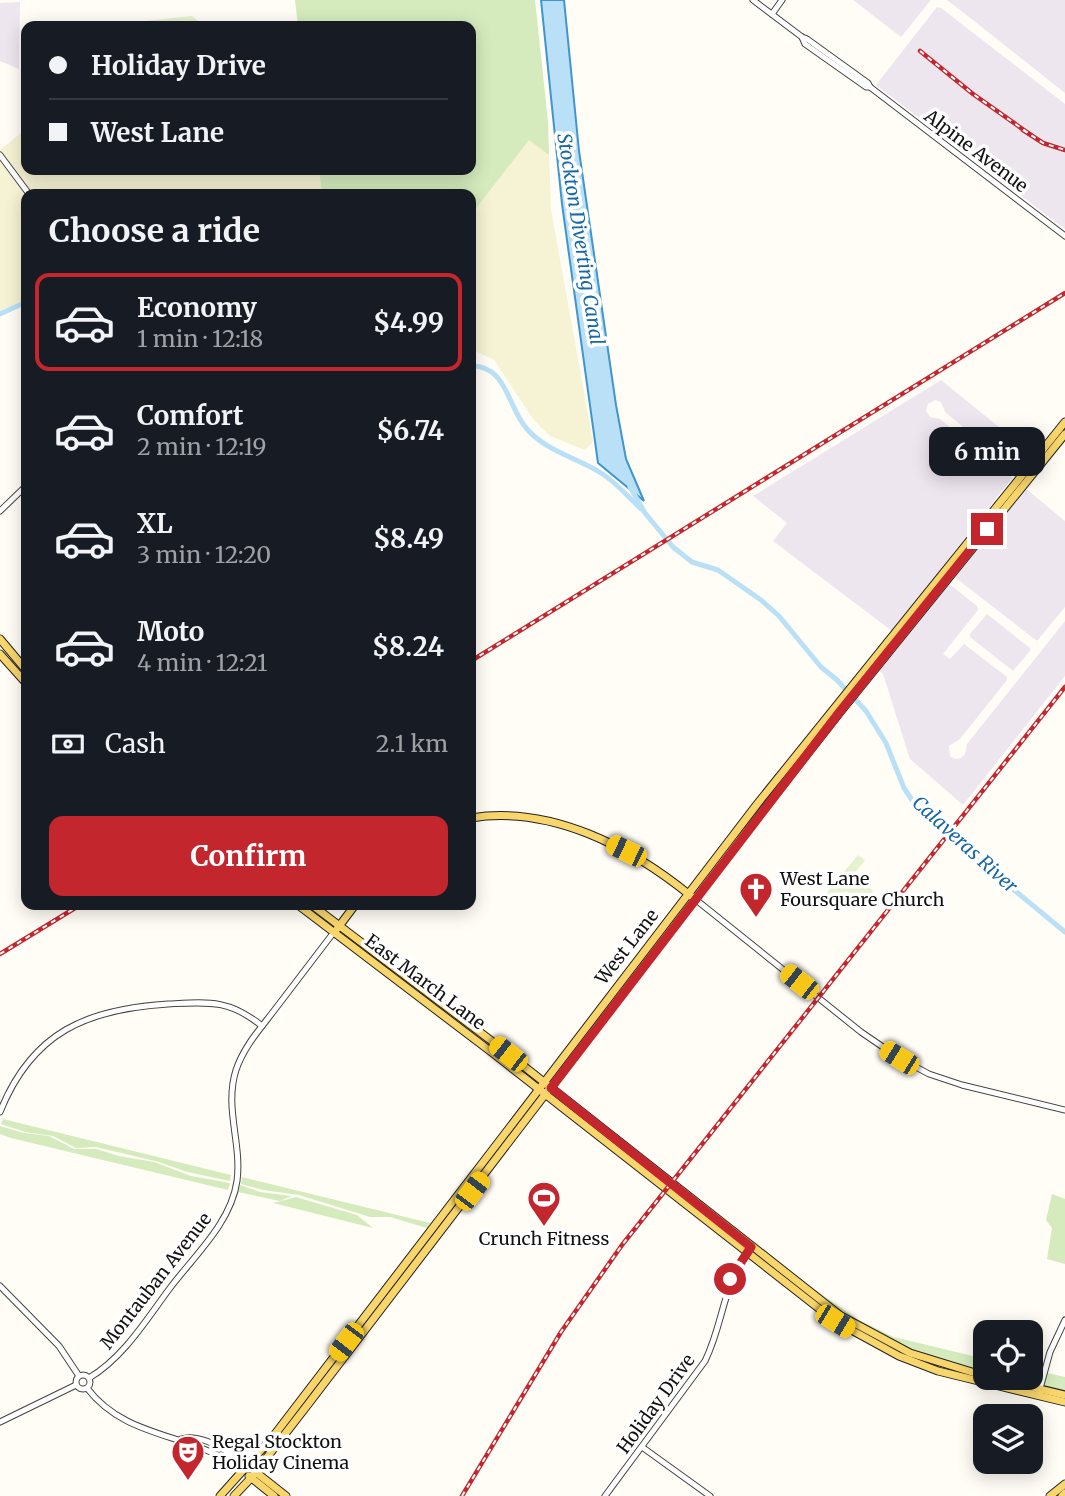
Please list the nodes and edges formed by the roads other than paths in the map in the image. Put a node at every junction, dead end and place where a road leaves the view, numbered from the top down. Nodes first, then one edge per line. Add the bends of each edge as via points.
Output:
1 (753, 0) edge
2 (782, 0) edge
3 (772, 14) junction
4 (0, 155) edge
5 (25, 189) edge
6 (1065, 236) edge
7 (1065, 422) edge
8 (1065, 434) edge
9 (21, 491) edge
10 (0, 511) edge
11 (915, 608) junction
12 (906, 630) junction
13 (894, 634) junction
14 (0, 639) edge
15 (888, 653) junction
16 (0, 654) edge
17 (21, 664) edge
18 (867, 673) junction
19 (21, 677) edge
20 (476, 818) edge
21 (692, 896) junction
22 (306, 910) edge
23 (317, 910) edge
24 (351, 910) edge
25 (337, 929) junction
26 (262, 1026) junction
27 (545, 1088) junction
28 (1065, 1110) edge
29 (0, 1112) edge
30 (749, 1250) junction
31 (0, 1286) edge
32 (1065, 1320) edge
33 (973, 1373) edge
34 (79, 1376) junction
35 (89, 1378) junction
36 (76, 1385) junction
37 (87, 1388) junction
38 (1032, 1390) edge
39 (1039, 1392) junction
40 (1065, 1395) edge
41 (1065, 1402) edge
42 (0, 1422) edge
43 (642, 1447) junction
44 (245, 1469) junction
45 (253, 1475) junction
46 (1065, 1484) edge
47 (220, 1496) edge
48 (234, 1496) edge
49 (274, 1496) edge
50 (286, 1496) edge
51 (605, 1496) edge
52 (710, 1496) edge
53 (1050, 1496) edge

1 - 3 street, Alpine Avenue
2 - 3 street
3 - 6 street, Alpine Avenue
4 - 5 street
7 - 11 main road, West Lane
8 - 12 main road, West Lane
9 - 10 street
11 - 12 main road via 904,625
11 - 13 main road, West Lane
12 - 15 main road, West Lane
13 - 15 main road
13 - 18 main road, West Lane
14 - 17 main road
15 - 18 main road, West Lane
16 - 19 main road
18 - 21 main road, West Lane
20 - 21 main road via 522,817 584,832 641,859
21 - 27 main road, West Lane
21 - 28 street via 899,1058 962,1085
22 - 25 main road, East March Lane
23 - 25 main road, East March Lane
24 - 25 main road
25 - 26 street, Montauban Avenue
25 - 27 main road, East March Lane
26 - 29 street via 240,1010 214,1002 105,1012 77,1023 46,1044 16,1080
26 - 35 street, Montauban Avenue via 243,1054 233,1086 231,1115 238,1166 227,1209 128,1343
27 - 30 main road, East March Lane
27 - 44 main road, West Lane
27 - 45 main road, West Lane
30 - 33 main road, East March Lane via 859,1327 917,1356
30 - 39 main road, East March Lane via 827,1315 875,1344 938,1371
30 - 43 street, Holiday Drive via 730,1279 705,1361
31 - 34 street via 57,1344
32 - 39 street via 1049,1352
34 - 35 street
34 - 36 street
35 - 37 street
36 - 37 street
36 - 42 street
37 - 44 street via 125,1421 150,1432 207,1442 226,1451
38 - 39 main road, East March Lane
39 - 40 main road, East March Lane
39 - 41 main road, East March Lane
43 - 51 street, Holiday Drive
43 - 52 street
44 - 45 main road
44 - 47 main road, West Lane
45 - 48 main road, West Lane
45 - 49 main road
45 - 50 main road
46 - 53 main road

